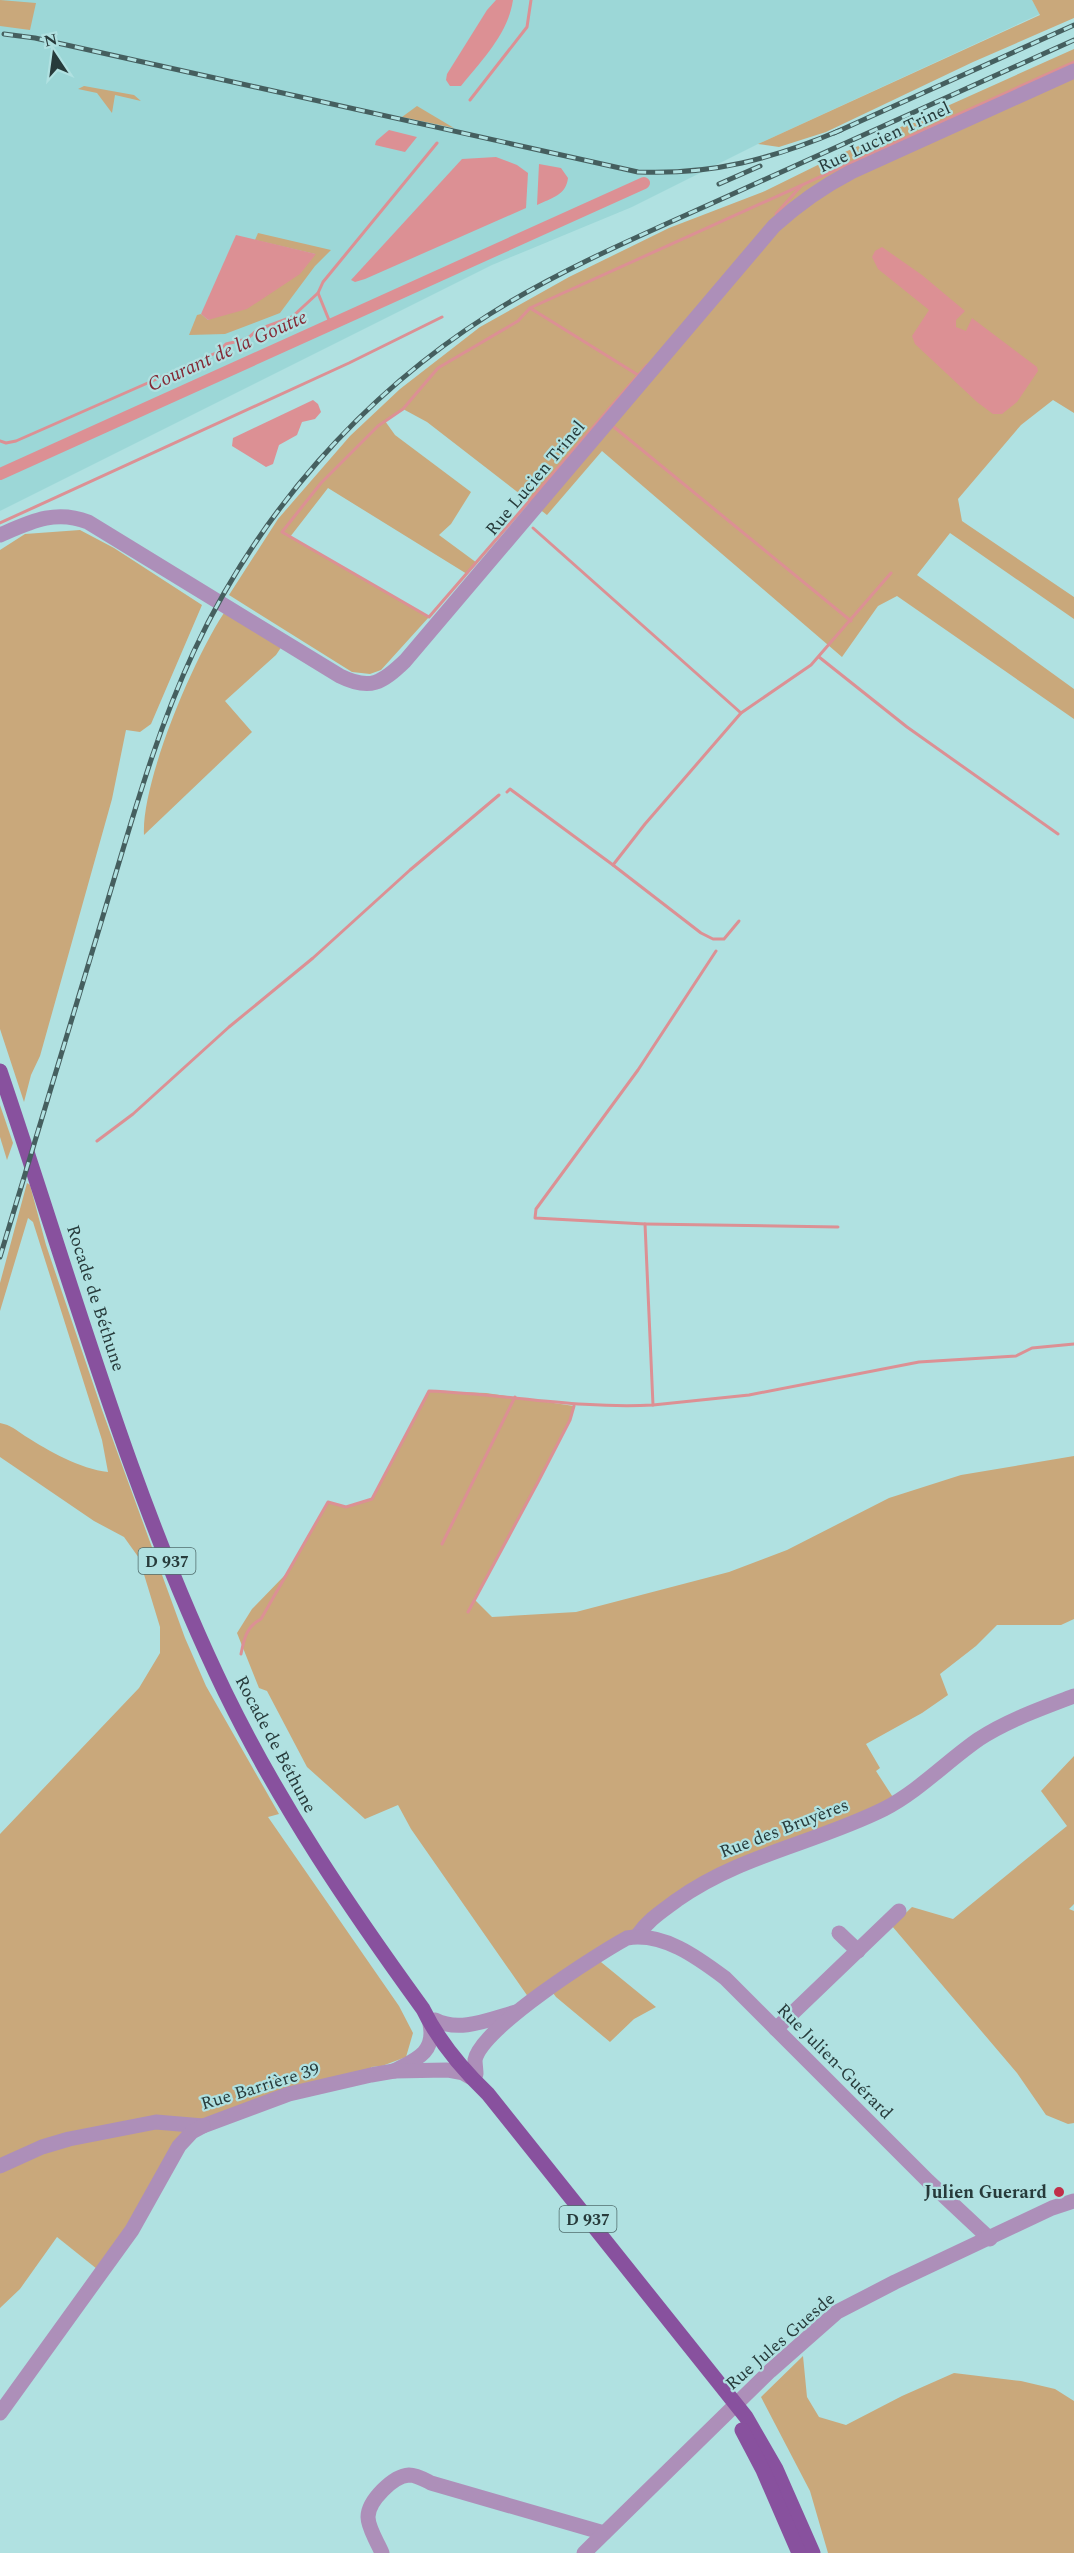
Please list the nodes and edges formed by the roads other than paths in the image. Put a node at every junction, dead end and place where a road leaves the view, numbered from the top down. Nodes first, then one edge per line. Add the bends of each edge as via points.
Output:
1 (1074, 71) edge
2 (0, 535) edge
3 (0, 1071) edge
4 (1074, 1696) edge
5 (899, 1911) dead end
6 (839, 1933) dead end
7 (637, 1936) junction
8 (858, 1951) junction
9 (519, 2011) junction
10 (433, 2022) junction
11 (776, 2029) junction
12 (394, 2071) junction
13 (473, 2075) junction
14 (203, 2126) junction
15 (0, 2166) edge
16 (1074, 2201) edge
17 (990, 2239) junction
18 (689, 2343) junction
19 (0, 2413) edge
20 (604, 2533) junction
21 (382, 2553) edge
22 (584, 2553) edge
23 (799, 2553) edge
24 (813, 2553) edge

1 - 2 street, Rue Lucien Trinel via 851,172 795,207 774,226 405,661 380,682 361,684 339,676 88,522 56,516
3 - 10 main road, Rocade de Béthune / D 937 via 134,1471 204,1646 246,1734 300,1828 341,1894
4 - 7 street, Rue des Bruyères via 981,1738 886,1808 748,1861 702,1883 647,1922
5 - 8 street
6 - 8 street
7 - 9 street, Rue des Bruyères via 616,1944
7 - 11 street, Rue Julien-Guérard via 695,1955 725,1978
8 - 11 street
9 - 10 street, Rue des Bruyères via 474,2025
9 - 13 street, Rue des Bruyères via 486,2041 475,2059
10 - 12 street, Rue Barrière 39 via 429,2046 416,2059
10 - 13 main road, Rocade de Béthune / D 937
11 - 17 street, Rue Julien-Guérard
12 - 13 street, Rue Barrière 39 via 447,2070
12 - 14 street, Rue Barrière 39 via 289,2094
13 - 18 main road, Rocade de Béthune / D 937
14 - 15 street, Rue Barrière 39 via 156,2122 125,2127 54,2143
14 - 19 street via 178,2146 132,2230
16 - 17 street, Rue Jules Guesde
17 - 20 street, Rue Jules Guesde via 837,2312 770,2371
18 - 23 main road, Rocade de Béthune / D 937 via 744,2433
18 - 24 main road, Rocade de Béthune / D 937 via 746,2417 776,2469
20 - 21 street via 412,2475 386,2487 376,2498 368,2518
20 - 22 street, Rue Jules Guesde

